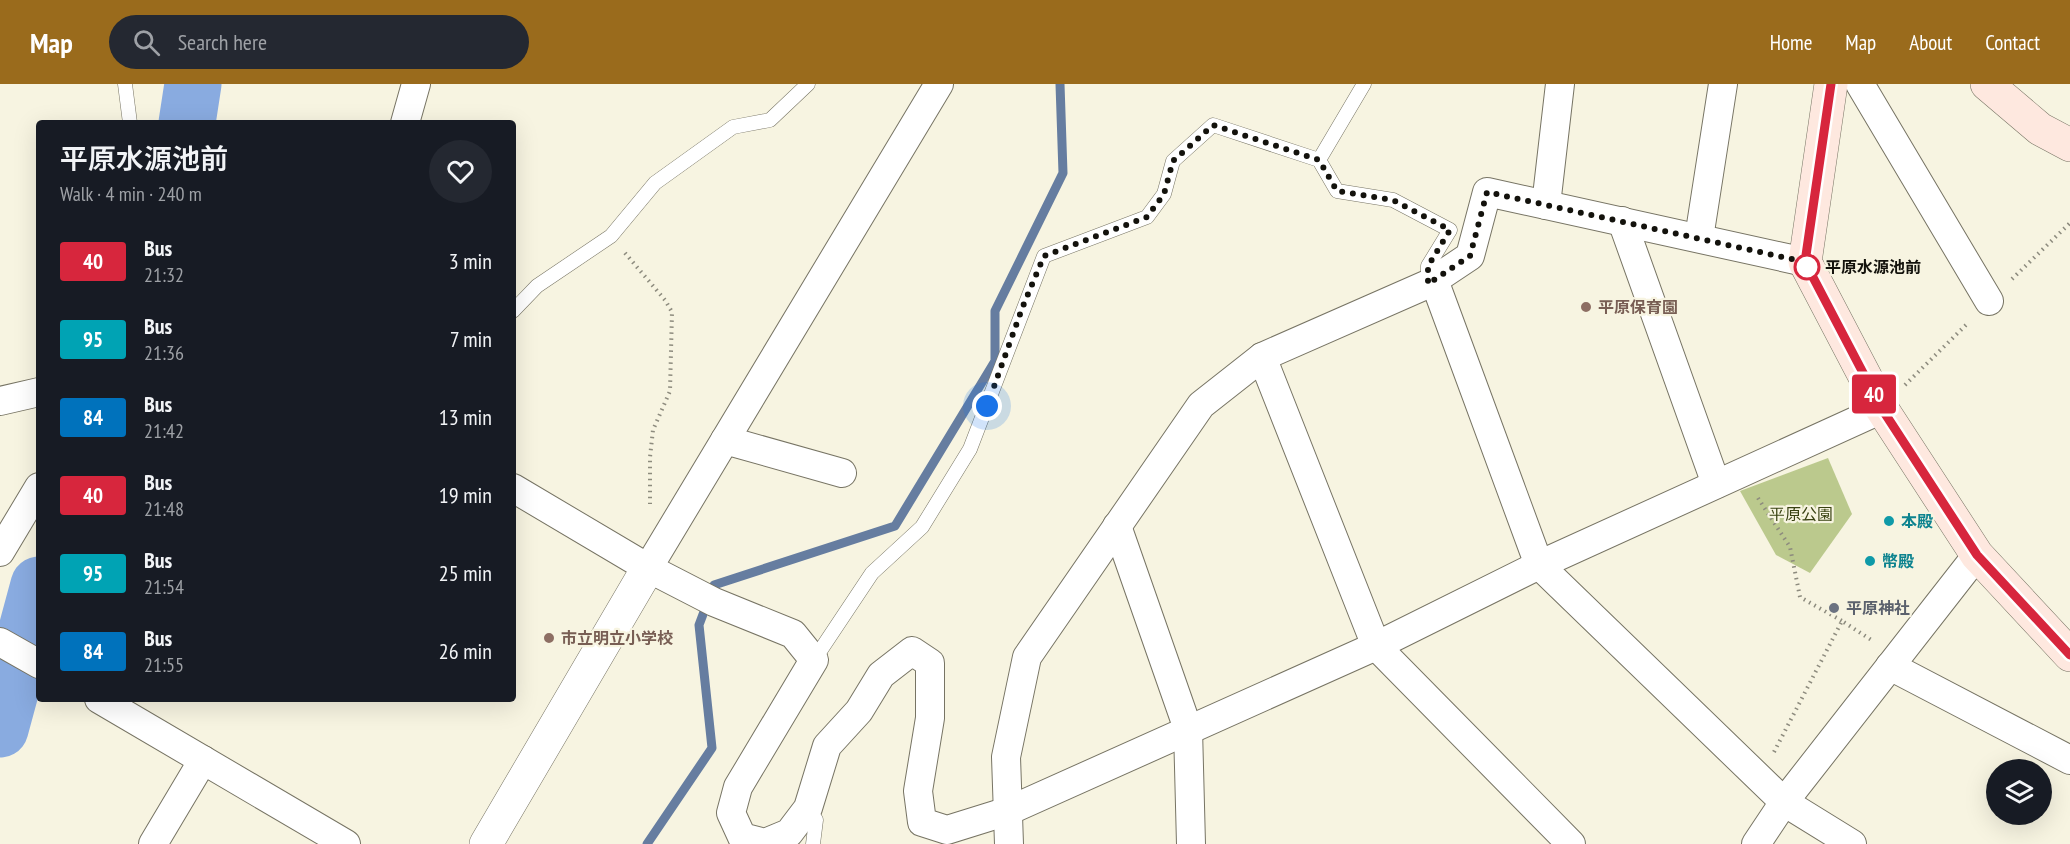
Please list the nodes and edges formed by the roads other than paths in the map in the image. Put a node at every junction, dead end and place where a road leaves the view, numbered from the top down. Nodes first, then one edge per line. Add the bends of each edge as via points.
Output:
1 (125, 84) edge
2 (416, 84) edge
3 (808, 84) edge
4 (939, 84) edge
5 (1364, 84) edge
6 (1560, 84) edge
7 (1724, 84) edge
8 (1831, 84) edge
9 (1860, 84) edge
10 (1987, 84) edge
11 (130, 120) edge
12 (406, 120) edge
13 (2070, 145) edge
14 (1319, 160) junction
15 (1546, 205) junction
16 (1622, 221) junction
17 (1700, 238) junction
18 (1805, 262) junction
19 (1431, 282) junction
20 (1989, 301) dead end
21 (516, 308) edge
22 (1262, 357) junction
23 (36, 393) edge
24 (0, 401) edge
25 (1882, 409) junction
26 (725, 440) junction
27 (842, 473) dead end
28 (1716, 484) junction
29 (516, 490) edge
30 (36, 492) edge
31 (1116, 526) junction
32 (0, 552) edge
33 (1977, 555) junction
34 (1539, 565) junction
35 (648, 568) junction
36 (0, 642) edge
37 (1376, 646) junction
38 (1884, 655) junction
39 (2070, 655) edge
40 (814, 660) junction
41 (36, 662) edge
42 (104, 702) edge
43 (1188, 729) junction
44 (203, 760) junction
45 (2070, 760) edge
46 (1784, 802) junction
47 (808, 808) junction
48 (1008, 811) junction
49 (153, 844) edge
50 (346, 844) edge
51 (486, 844) edge
52 (813, 844) edge
53 (1009, 844) edge
54 (1191, 844) edge
55 (1571, 844) edge
56 (1756, 844) edge
57 (1852, 844) edge

1 - 11 lane
2 - 12 street
3 - 21 lane via 770,120 733,127 655,183 610,236 537,286
4 - 26 street
5 - 14 lane
6 - 15 street
7 - 17 street
8 - 18 main road
9 - 20 street
10 - 13 main road via 2040,129
14 - 19 lane via 1337,191 1393,200 1450,230 1428,266
14 - 40 lane via 1213,125 1173,161 1164,194 1147,217 1044,256 970,449 922,527 872,573
15 - 16 street
15 - 19 street via 1487,192 1470,256
16 - 17 street
16 - 28 street
17 - 18 street
18 - 25 main road
19 - 22 street
19 - 34 street
22 - 31 street via 1202,405
22 - 37 street
23 - 24 street
25 - 28 street
25 - 33 main road
26 - 27 street
26 - 35 street
28 - 34 street
29 - 35 street
30 - 32 street
31 - 43 street
31 - 48 street via 1027,657 1006,757
33 - 38 street
33 - 39 main road
34 - 37 street
34 - 46 street
35 - 40 street via 708,599 793,634
35 - 51 street
36 - 41 street
37 - 43 street
37 - 55 street
38 - 45 street
38 - 46 street
40 - 47 street via 738,787 731,813 742,837 765,843 789,833
42 - 44 street
43 - 48 street
43 - 54 street
44 - 49 street
44 - 50 street
46 - 56 street
46 - 57 street
47 - 48 street via 827,746 859,711 881,675 912,651 930,663 930,718 918,792 922,822 947,830
47 - 52 lane via 816,820
48 - 53 street

